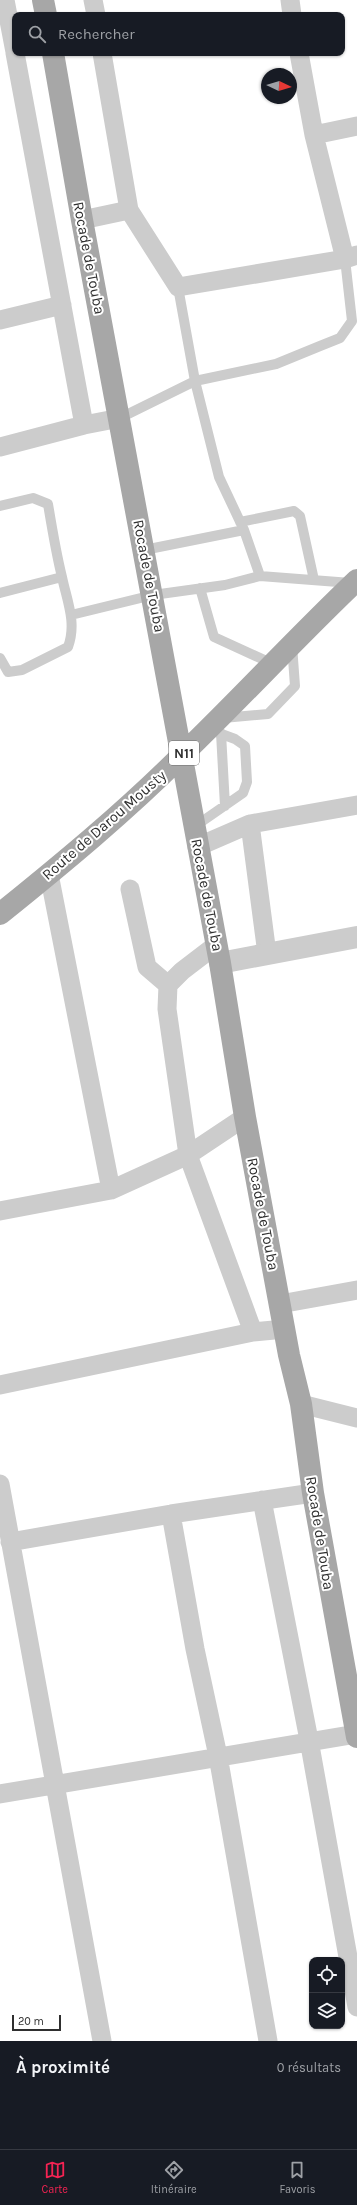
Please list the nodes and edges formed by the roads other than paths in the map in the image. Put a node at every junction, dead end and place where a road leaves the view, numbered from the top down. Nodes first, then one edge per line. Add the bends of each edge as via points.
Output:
1 (5, 0) edge
2 (43, 0) edge
3 (93, 0) edge
4 (290, 0) edge
5 (45, 12) edge
6 (95, 12) edge
7 (292, 12) edge
8 (12, 36) edge
9 (16, 56) edge
10 (53, 56) edge
11 (103, 56) edge
12 (300, 56) edge
13 (357, 126) edge
14 (314, 136) junction
15 (129, 210) junction
16 (82, 220) junction
17 (351, 257) edge
18 (178, 287) junction
19 (62, 305) junction
20 (0, 320) edge
21 (355, 325) edge
22 (195, 381) junction
23 (120, 418) junction
24 (84, 425) junction
25 (0, 447) edge
26 (0, 506) edge
27 (242, 526) junction
28 (144, 550) junction
29 (260, 576) junction
30 (62, 577) junction
31 (314, 580) junction
32 (355, 582) edge
33 (200, 588) junction
34 (0, 593) edge
35 (152, 596) junction
36 (71, 615) junction
37 (292, 643) junction
38 (0, 658) edge
39 (271, 663) junction
40 (216, 727) junction
41 (182, 756) junction
42 (357, 805) edge
43 (225, 806) junction
44 (250, 824) junction
45 (195, 837) junction
46 (49, 874) junction
47 (130, 889) dead end
48 (0, 914) edge
49 (357, 937) edge
50 (218, 954) junction
51 (267, 954) junction
52 (168, 985) junction
53 (245, 1117) junction
54 (188, 1155) junction
55 (111, 1190) junction
56 (0, 1211) edge
57 (357, 1290) edge
58 (280, 1304) junction
59 (285, 1329) junction
60 (253, 1332) junction
61 (0, 1385) edge
62 (301, 1404) junction
63 (357, 1418) edge
64 (0, 1484) edge
65 (313, 1493) junction
66 (262, 1500) junction
67 (171, 1514) junction
68 (10, 1542) junction
69 (357, 1735) edge
70 (309, 1740) junction
71 (218, 1756) junction
72 (55, 1784) junction
73 (0, 1794) edge
74 (357, 2006) edge
75 (102, 2041) edge
76 (268, 2041) edge

1 - 8 street
2 - 5 main road
3 - 6 street
4 - 7 street
9 - 19 street
10 - 16 main road, Rocade de Touba
11 - 15 street
12 - 14 street
13 - 14 street
14 - 17 street
15 - 16 street
15 - 18 street
16 - 23 main road, Rocade de Touba
17 - 18 street
17 - 21 lane
18 - 22 lane
19 - 20 street
19 - 24 street
21 - 22 lane via 340,338 276,364
22 - 23 lane
22 - 27 lane via 219,477
23 - 24 street
23 - 28 main road, Rocade de Touba
24 - 25 street
26 - 30 lane via 33,498 48,504
27 - 28 lane
27 - 29 lane
27 - 31 lane via 294,511 300,516
28 - 35 main road, Rocade de Touba
29 - 31 lane
29 - 33 lane
30 - 34 lane
30 - 36 lane
31 - 32 lane
32 - 37 main road, Route de Darou Mousty / N11
33 - 35 lane
33 - 39 lane via 214,637
35 - 36 lane
35 - 41 main road, Rocade de Touba
36 - 38 lane via 72,634 68,647 22,670 8,672
37 - 39 main road, Route de Darou Mousty / N11
37 - 40 lane via 295,686 268,714
39 - 40 main road, Route de Darou Mousty / N11
40 - 41 main road, Route de Darou Mousty / N11
40 - 43 lane
40 - 43 lane via 245,746 247,782 243,794
41 - 45 main road, Rocade de Touba
41 - 46 main road, Route de Darou Mousty / N11
42 - 44 street
43 - 45 lane
44 - 45 street
44 - 51 street
45 - 50 main road, Rocade de Touba
46 - 48 main road, Route de Darou Mousty / N11
46 - 55 street
47 - 52 street via 147,967
49 - 51 street
50 - 51 street
50 - 52 street via 182,971
50 - 53 main road, Rocade de Touba
52 - 54 street via 167,1009
53 - 54 street
53 - 58 main road, Rocade de Touba
54 - 55 street
54 - 60 street
55 - 56 street
57 - 58 street
58 - 59 main road, Rocade de Touba
59 - 60 street
59 - 62 main road, Rocade de Touba
60 - 61 street
62 - 63 street
62 - 65 main road, Rocade de Touba
64 - 68 street
65 - 66 street
65 - 69 main road, Rocade de Touba
66 - 67 street
66 - 70 street
67 - 68 street
67 - 71 street via 195,1649
68 - 72 street
69 - 70 street
70 - 71 street
70 - 74 street
71 - 72 street
71 - 76 street
72 - 73 street
72 - 75 street

